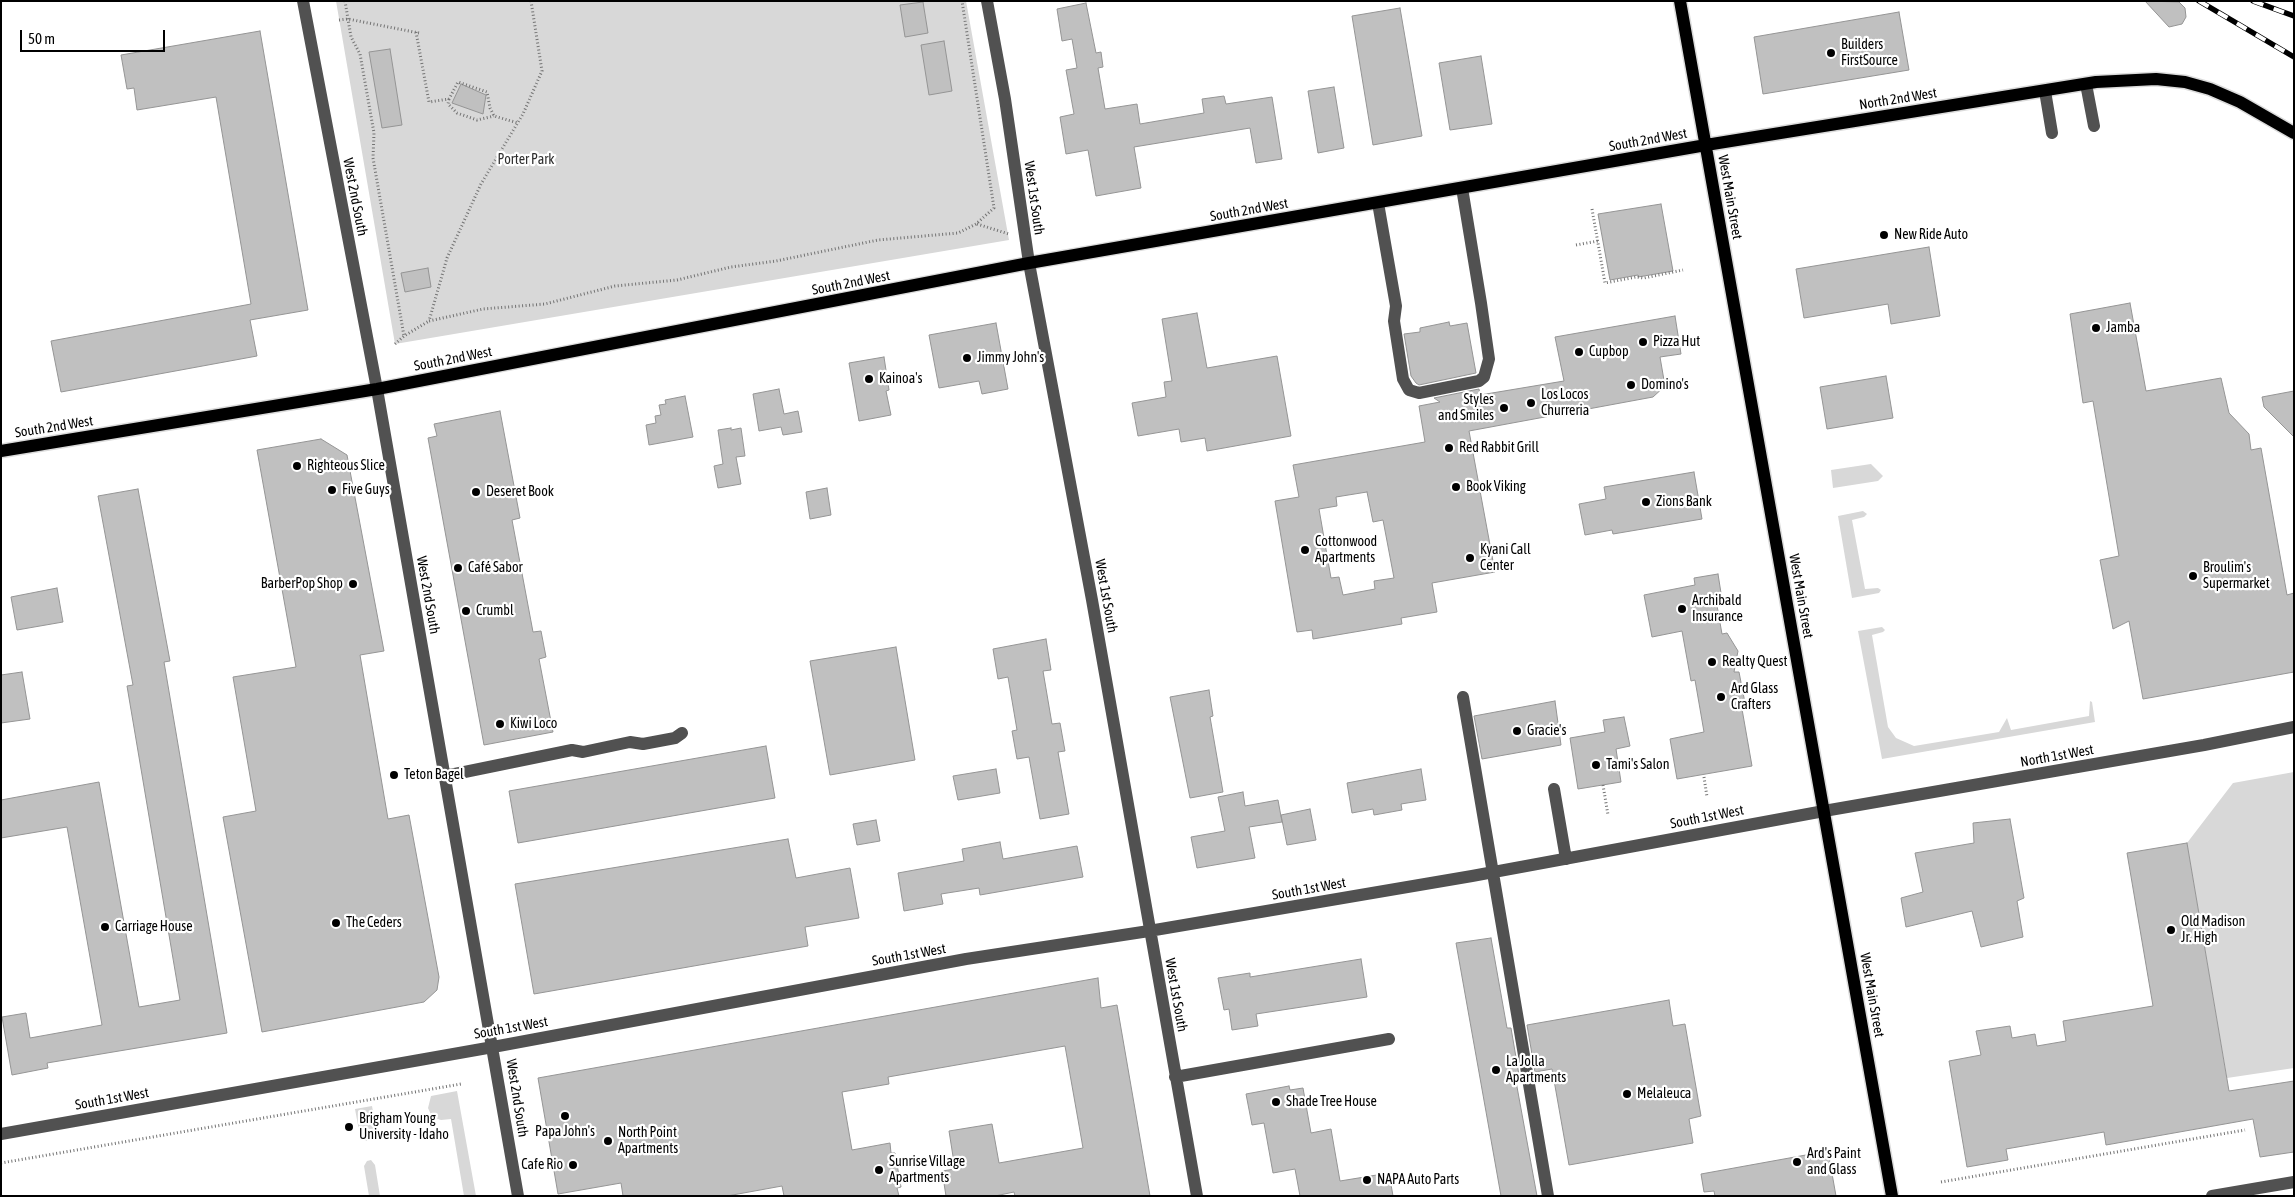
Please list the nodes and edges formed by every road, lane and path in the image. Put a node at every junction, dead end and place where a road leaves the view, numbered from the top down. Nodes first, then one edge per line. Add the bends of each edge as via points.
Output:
1 (303, 1) edge
2 (345, 1) edge
3 (531, 1) edge
4 (962, 1) edge
5 (987, 1) edge
6 (1680, 1) edge
7 (348, 19) junction
8 (339, 20) dead end
9 (2091, 83) junction
10 (2045, 91) junction
11 (449, 99) junction
12 (494, 116) junction
13 (518, 123) junction
14 (2094, 126) dead end
15 (2052, 133) dead end
16 (2294, 133) edge
17 (1706, 145) junction
18 (1462, 188) junction
19 (1378, 203) junction
20 (1592, 209) dead end
21 (976, 224) junction
22 (1012, 234) dead end
23 (1598, 241) junction
24 (1576, 245) dead end
25 (1029, 263) junction
26 (1683, 270) dead end
27 (429, 322) junction
28 (404, 336) junction
29 (395, 344) dead end
30 (377, 389) junction
31 (1, 450) edge
32 (1463, 697) dead end
33 (2294, 727) edge
34 (682, 733) dead end
35 (445, 776) junction
36 (1704, 777) dead end
37 (1603, 785) dead end
38 (1554, 789) dead end
39 (1707, 797) dead end
40 (1824, 811) junction
41 (1608, 815) dead end
42 (1566, 859) junction
43 (1494, 872) junction
44 (1149, 931) junction
45 (1389, 1039) dead end
46 (493, 1047) junction
47 (1175, 1077) junction
48 (461, 1084) dead end
49 (2245, 1130) dead end
50 (1, 1134) edge
51 (1, 1164) edge
52 (1941, 1182) dead end
53 (2294, 1182) edge
54 (518, 1196) edge
55 (1197, 1196) edge
56 (1548, 1196) edge
57 (1892, 1196) edge
58 (2212, 1196) edge

1 - 30 street, West 2nd South
2 - 7 path
3 - 13 path via 542,71
4 - 21 path via 994,208
5 - 25 street, West 1st South
6 - 17 main road, West Main Street
7 - 8 path
7 - 11 path via 417,33 429,102
7 - 28 path via 351,38 360,54 374,133 373,158
9 - 10 main road, North 2nd West
9 - 14 street
9 - 16 main road, North 2nd West via 2156,79 2184,82 2240,102
10 - 15 street
10 - 17 main road, North 2nd West
11 - 12 path via 448,104 457,113 477,120
11 - 12 path via 458,82 488,92
12 - 13 path
13 - 27 path via 481,184 447,258
17 - 18 main road, South 2nd West
17 - 40 main road, West Main Street
18 - 19 main road, South 2nd West
18 - 19 street via 1488,359 1484,377 1479,381 1419,393 1409,390 1403,379 1394,321 1396,306
19 - 25 main road, South 2nd West
20 - 23 path
21 - 22 path
21 - 27 path via 958,233 878,240 677,280 615,286 545,304 483,309
23 - 24 path
23 - 26 path via 1605,282
25 - 30 main road, South 2nd West
25 - 44 street, West 1st South via 1094,609
27 - 28 path
28 - 29 path
30 - 31 main road, South 2nd West
30 - 35 street, West 2nd South
32 - 43 street
33 - 40 street, North 1st West
34 - 35 street via 675,738 643,744 630,742 583,752 572,750
35 - 46 street, West 2nd South
36 - 39 path
37 - 41 path
38 - 42 street
40 - 42 street, South 1st West
40 - 57 main road, West Main Street
42 - 43 street, South 1st West
43 - 44 street, South 1st West
43 - 56 street
44 - 46 street, South 1st West via 947,963
44 - 47 street, West 1st South
45 - 47 street
46 - 50 street, South 1st West
46 - 54 street, West 2nd South
47 - 55 street, West 1st South
48 - 51 path
49 - 52 path
53 - 58 street

